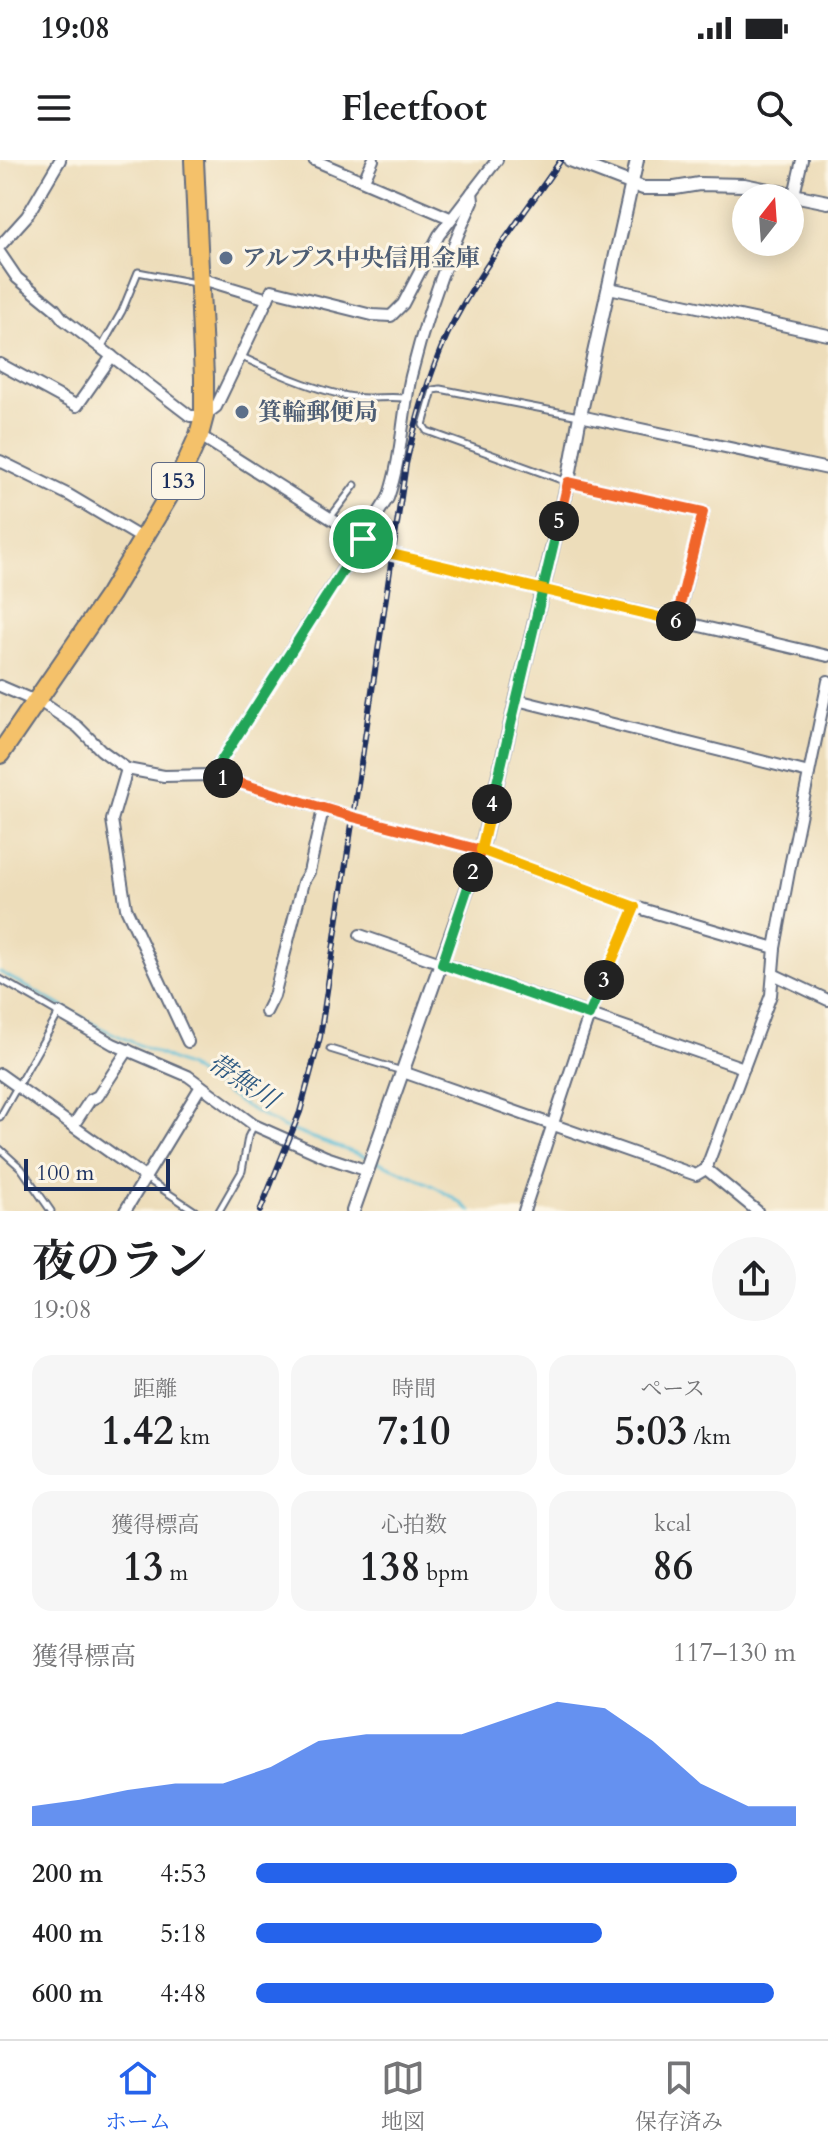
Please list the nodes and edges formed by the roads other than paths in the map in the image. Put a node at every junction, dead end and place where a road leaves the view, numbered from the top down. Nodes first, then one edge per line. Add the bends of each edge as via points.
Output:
1 (60, 160) edge
2 (194, 160) edge
3 (314, 160) edge
4 (373, 160) edge
5 (497, 160) edge
6 (570, 160) edge
7 (637, 160) edge
8 (802, 160) edge
9 (364, 180) junction
10 (732, 184) edge
11 (797, 184) edge
12 (631, 185) junction
13 (472, 192) junction
14 (804, 197) edge
15 (828, 202) edge
16 (450, 218) junction
17 (0, 246) edge
18 (0, 253) edge
19 (199, 281) junction
20 (609, 288) junction
21 (268, 299) junction
22 (828, 335) edge
23 (101, 348) junction
24 (112, 356) junction
25 (242, 357) junction
26 (0, 364) edge
27 (409, 398) junction
28 (204, 416) junction
29 (580, 416) junction
30 (199, 435) junction
31 (0, 461) edge
32 (828, 469) edge
33 (568, 482) junction
34 (355, 485) dead end
35 (330, 518) junction
36 (143, 539) junction
37 (363, 539) junction
38 (543, 589) junction
39 (677, 621) junction
40 (828, 656) edge
41 (828, 681) edge
42 (0, 686) edge
43 (38, 700) junction
44 (517, 700) junction
45 (0, 754) edge
46 (127, 769) junction
47 (809, 773) junction
48 (212, 775) junction
49 (323, 809) junction
50 (481, 850) junction
51 (635, 907) junction
52 (360, 935) dead end
53 (775, 948) junction
54 (442, 964) junction
55 (773, 974) junction
56 (0, 979) edge
57 (828, 1000) edge
58 (266, 1012) dead end
59 (59, 1013) junction
60 (589, 1015) junction
61 (188, 1042) dead end
62 (330, 1049) dead end
63 (128, 1050) junction
64 (744, 1068) junction
65 (403, 1072) junction
66 (0, 1074) edge
67 (201, 1086) junction
68 (18, 1087) junction
69 (0, 1117) edge
70 (553, 1124) junction
71 (254, 1125) junction
72 (73, 1126) junction
73 (0, 1149) edge
74 (371, 1163) junction
75 (706, 1169) junction
76 (146, 1178) junction
77 (51, 1211) edge
78 (125, 1211) edge
79 (195, 1211) edge
80 (219, 1211) edge
81 (353, 1211) edge
82 (524, 1211) edge
83 (757, 1211) edge

1 - 17 street via 27,216
2 - 19 highway, 153
3 - 9 street
4 - 9 street
5 - 13 street
6 - 12 street
7 - 12 street
8 - 11 street
9 - 16 street
10 - 12 street
12 - 20 street
13 - 16 street
13 - 27 street via 473,201 434,296
14 - 15 street
16 - 21 street via 403,304 391,316 272,290
18 - 23 street via 17,278
19 - 21 street
19 - 23 lane via 138,272
19 - 28 highway, 153
20 - 22 street
20 - 29 street
21 - 25 street
23 - 24 street
24 - 26 street via 77,406
24 - 28 street via 190,416
25 - 27 lane via 330,391
25 - 28 street via 216,407
27 - 37 street via 394,480
28 - 30 highway, 153
29 - 32 street
29 - 33 street
29 - 33 lane via 440,389 433,390 423,425 427,431
30 - 35 street
30 - 36 highway, 153
31 - 36 street
33 - 38 street
33 - 39 street via 703,512
34 - 35 lane
35 - 37 street
36 - 43 highway, 153
37 - 38 street via 392,554
37 - 48 street
38 - 39 street
38 - 44 street
39 - 40 street
41 - 47 street
42 - 43 street
43 - 45 highway, 153
43 - 46 street
44 - 47 street
44 - 50 street
46 - 48 street via 164,776
46 - 61 street via 112,820 126,908
47 - 53 street
48 - 49 street
49 - 50 street
49 - 58 street
50 - 51 street
50 - 54 street
51 - 53 street
51 - 60 street
52 - 54 street
53 - 55 street
54 - 60 street
54 - 65 street
55 - 57 street
55 - 64 street via 771,995
56 - 59 lane
59 - 63 street
59 - 68 lane
60 - 64 street
60 - 70 street
62 - 65 lane
63 - 67 street
63 - 72 street
64 - 75 street
65 - 70 street
65 - 74 street
66 - 68 street
67 - 71 street
67 - 76 street
68 - 69 lane
68 - 72 street
70 - 75 street via 696,1175
70 - 82 street
71 - 74 street via 326,1157
71 - 80 lane via 242,1171
72 - 76 street
73 - 77 lane via 21,1168
74 - 81 street
75 - 83 street
76 - 78 street
76 - 79 lane

